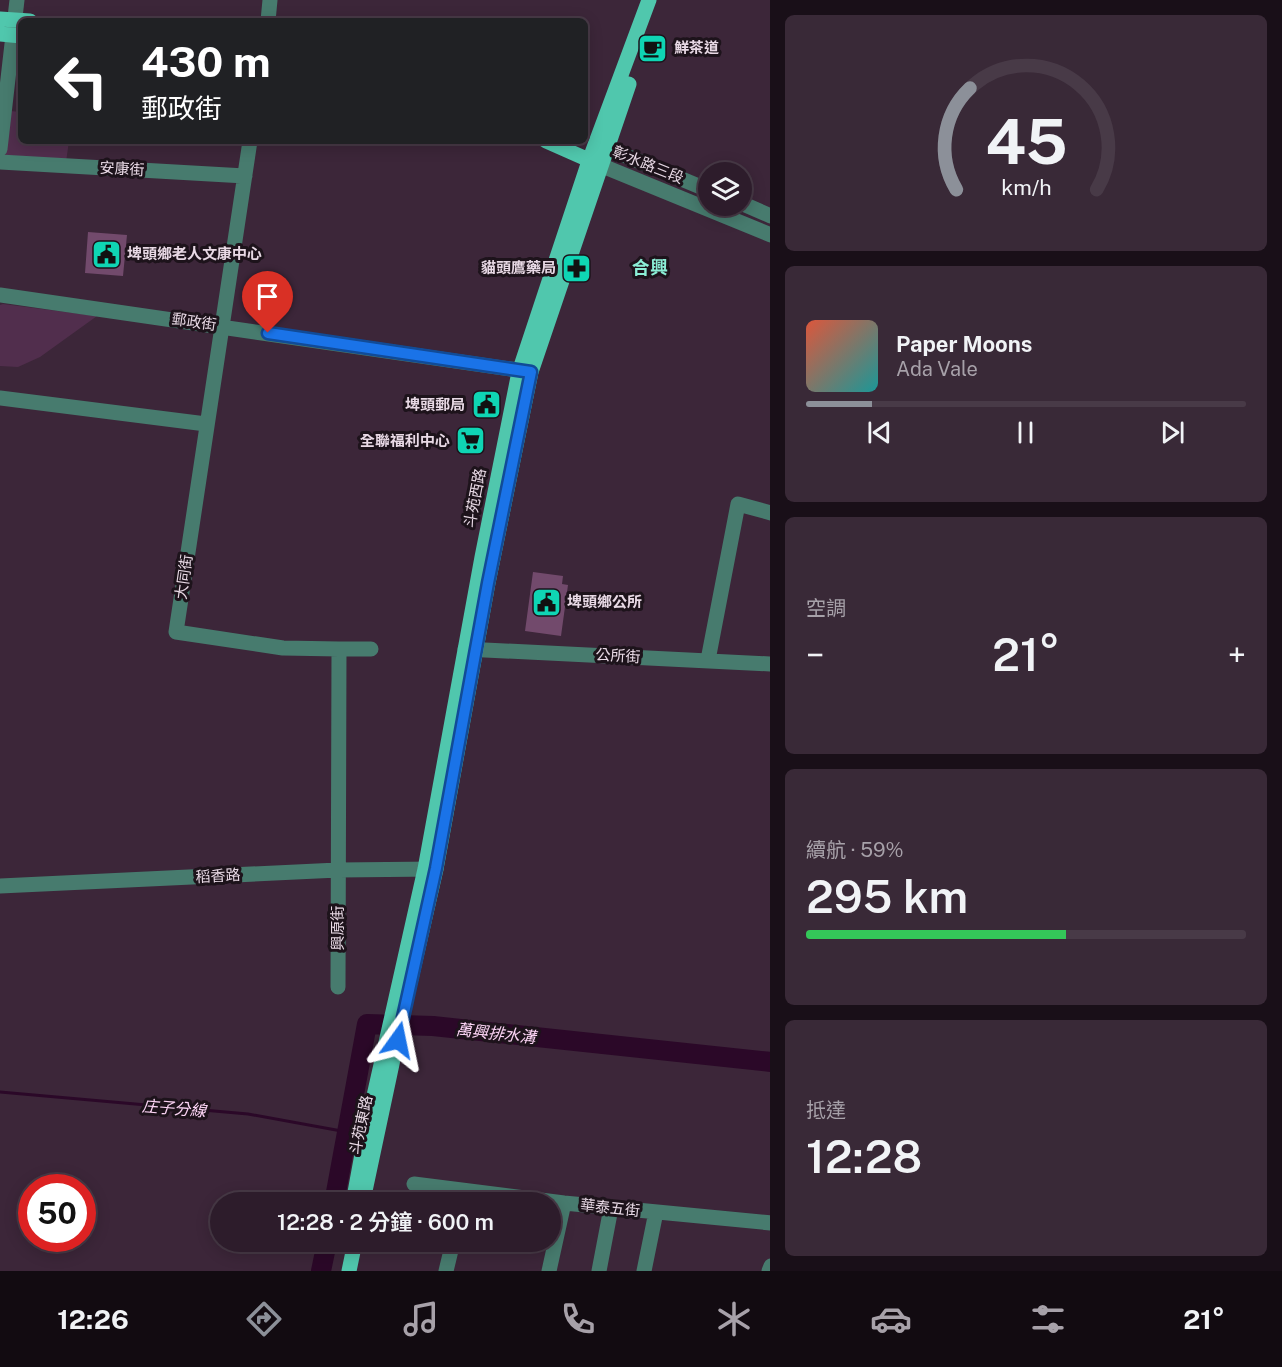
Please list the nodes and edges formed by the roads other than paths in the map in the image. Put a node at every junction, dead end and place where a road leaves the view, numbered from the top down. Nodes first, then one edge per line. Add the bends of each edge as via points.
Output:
1 (17, 0) edge
2 (270, 0) edge
3 (649, 0) edge
4 (658, 0) edge
5 (268, 18) edge
6 (13, 28) edge
7 (250, 144) edge
8 (553, 144) edge
9 (596, 144) edge
10 (0, 149) edge
11 (0, 162) edge
12 (595, 163) junction
13 (245, 176) junction
14 (698, 186) edge
15 (752, 208) edge
16 (770, 216) edge
17 (770, 235) edge
18 (0, 295) edge
19 (222, 326) junction
20 (525, 372) junction
21 (0, 398) edge
22 (206, 424) junction
23 (770, 513) edge
24 (339, 649) junction
25 (371, 649) dead end
26 (470, 649) junction
27 (708, 660) junction
28 (770, 664) edge
29 (431, 869) junction
30 (338, 870) junction
31 (0, 886) edge
32 (338, 987) dead end
33 (397, 1018) junction
34 (414, 1184) dead end
35 (355, 1192) edge
36 (365, 1192) edge
37 (444, 1192) edge
38 (561, 1203) edge
39 (564, 1203) junction
40 (610, 1208) junction
41 (656, 1212) junction
42 (770, 1223) edge
43 (343, 1252) edge
44 (353, 1252) edge
45 (451, 1252) edge
46 (340, 1271) edge
47 (349, 1271) edge
48 (446, 1271) edge
49 (549, 1271) edge
50 (599, 1271) edge
51 (644, 1271) edge

1 - 6 street
2 - 5 street
3 - 9 main road, 斗苑西路
4 - 9 main road, 斗苑西路
6 - 10 street
7 - 13 street, 大同街
8 - 12 main road, 彰水路三段
9 - 12 main road, 斗苑西路
9 - 14 street, 彰水路三段
11 - 13 street, 安康街
12 - 17 street, 彰水路三段
12 - 20 main road, 斗苑西路
13 - 19 street, 大同街
15 - 16 street
18 - 19 street, 郵政街
19 - 20 street, 郵政街
19 - 22 street, 大同街
20 - 26 main road, 斗苑西路 via 488,583
21 - 22 street
22 - 24 street, 大同街 via 176,632 283,648
23 - 27 street via 738,504
24 - 25 street
24 - 30 street
26 - 27 street, 公所街
26 - 29 main road, 斗苑西路
27 - 28 street, 公所街
29 - 30 street, 稻香路
29 - 33 main road, 斗苑西路
30 - 31 street, 稻香路
30 - 32 street, 興原街
33 - 35 main road, 斗苑東路 via 367,1127
33 - 36 main road, 斗苑東路
34 - 37 street, 華泰五街
38 - 39 street, 華泰五街
39 - 40 street, 華泰五街
39 - 49 street
40 - 41 street, 華泰五街
40 - 50 street
41 - 42 street, 華泰五街
41 - 51 street
43 - 46 main road
44 - 47 main road
45 - 48 street

